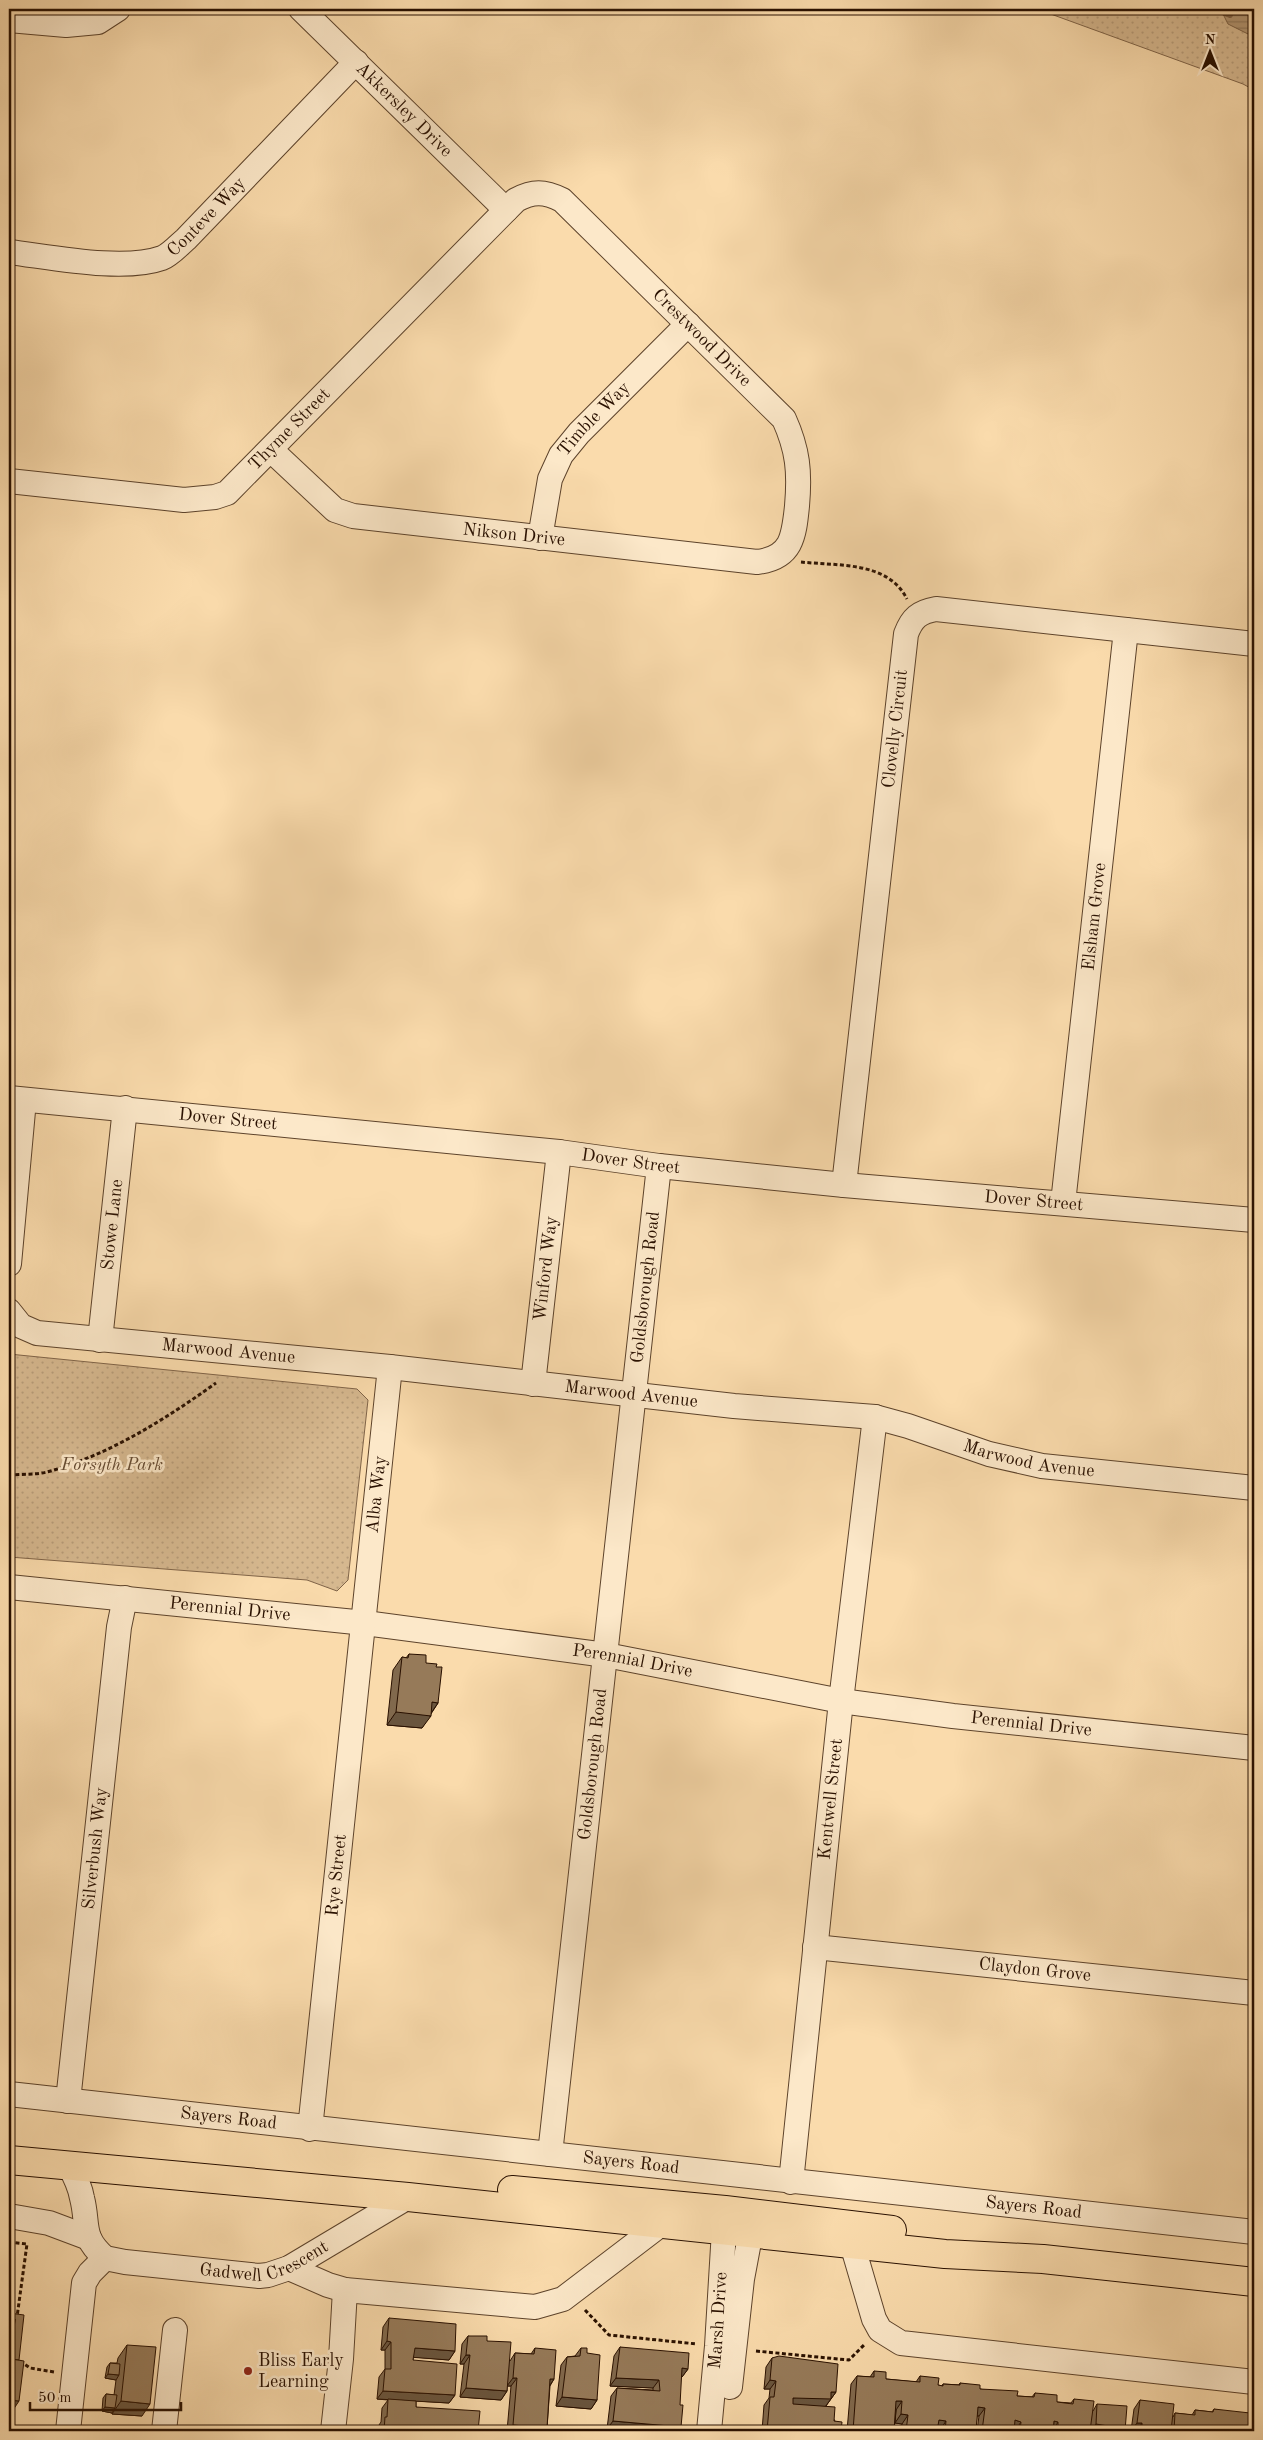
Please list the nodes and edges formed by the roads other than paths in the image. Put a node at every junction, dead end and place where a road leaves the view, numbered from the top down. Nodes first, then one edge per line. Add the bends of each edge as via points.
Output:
1 (118, 9) edge
2 (301, 9) edge
3 (9, 20) edge
4 (356, 62) junction
5 (506, 210) junction
6 (9, 252) edge
7 (688, 324) junction
8 (271, 450) junction
9 (9, 481) edge
10 (540, 538) junction
11 (789, 558) joint
12 (1126, 630) junction
13 (1254, 644) edge
14 (17, 1099) edge
15 (125, 1108) junction
16 (559, 1152) junction
17 (659, 1166) junction
18 (844, 1185) junction
19 (1063, 1204) junction
20 (1254, 1220) edge
21 (9, 1264) edge
22 (9, 1311) edge
23 (100, 1340) junction
24 (390, 1368) junction
25 (533, 1384) junction
26 (634, 1394) junction
27 (874, 1417) junction
28 (1254, 1488) edge
29 (9, 1587) edge
30 (125, 1598) junction
31 (365, 1622) junction
32 (606, 1656) junction
33 (842, 1701) junction
34 (1254, 1748) edge
35 (815, 1947) junction
36 (1254, 1993) edge
37 (9, 2094) edge
38 (68, 2101) junction
39 (310, 2129) junction
40 (9, 2142) edge
41 (550, 2154) junction
42 (9, 2160) edge
43 (69, 2165) junction
44 (791, 2182) junction
45 (408, 2197) junction
46 (9, 2216) edge
47 (738, 2222) junction
48 (660, 2225) junction
49 (1254, 2232) edge
50 (89, 2238) junction
51 (852, 2244) junction
52 (105, 2258) junction
53 (1043, 2259) junction
54 (289, 2268) junction
55 (1254, 2282) edge
56 (345, 2290) junction
57 (175, 2330) dead end
58 (1254, 2382) edge
59 (68, 2431) edge
60 (164, 2431) edge
61 (333, 2431) edge
62 (710, 2431) edge
63 (725, 2431) edge

1 - 3 street via 98,22 66,25
2 - 4 street, Akkersley Drive
4 - 5 street, Akkersley Drive
4 - 6 street, Conteve Way via 186,239 164,257 144,263 116,263
5 - 7 street, Crestwood Drive via 516,200 537,192 562,200
5 - 8 street, Thyme Street
7 - 10 street, Timble Way via 561,455 550,479
7 - 11 street, Crestwood Drive via 784,419 794,440 799,465
8 - 9 street, Thyme Street via 227,493 216,497 184,500
8 - 10 street, Nikson Drive via 335,510 381,520
10 - 11 street, Nikson Drive via 757,562
12 - 13 street
12 - 18 street, Clovelly Circuit via 936,609 915,616 906,634
12 - 19 street, Elsham Grove
14 - 15 street, Dover Street
14 - 21 street
15 - 16 street, Dover Street
15 - 23 street, Stowe Lane
16 - 17 street, Dover Street
16 - 25 street, Winford Way
17 - 18 street, Dover Street
17 - 26 street, Goldsborough Road
18 - 19 street, Dover Street
19 - 20 street, Dover Street
22 - 23 street, Marwood Avenue via 21,1326 37,1333
23 - 24 street, Marwood Avenue
24 - 25 street, Marwood Avenue
24 - 31 street, Alba Way
25 - 26 street, Marwood Avenue
26 - 27 street, Marwood Avenue
26 - 32 street, Goldsborough Road
27 - 28 street, Marwood Avenue via 989,1454 1042,1466
27 - 33 street, Kentwell Street
29 - 30 street, Perennial Drive
30 - 31 street, Perennial Drive
30 - 38 street, Silverbush Way via 118,1637
31 - 32 street, Perennial Drive
31 - 39 street, Rye Street
32 - 33 street, Perennial Drive
32 - 41 street, Goldsborough Road
33 - 34 street, Perennial Drive
33 - 35 street, Kentwell Street
35 - 36 street, Claydon Grove
35 - 44 street, Kentwell Street
37 - 38 street, Sayers Road
38 - 39 street, Sayers Road
39 - 41 street, Sayers Road
40 - 47 main road, Sayers Road
41 - 44 street, Sayers Road
42 - 43 main road, Sayers Road
43 - 45 main road, Sayers Road
43 - 50 street via 78,2182
44 - 49 street, Sayers Road
45 - 48 main road, Sayers Road
45 - 54 street, Gadwell Crescent
46 - 50 street via 49,2223
47 - 48 main road, Sayers Road
47 - 51 main road, Sayers Road
47 - 53 main road, Sayers Road via 840,2223 960,2241
47 - 62 street, Marsh Drive
47 - 63 street, Marsh Drive via 742,2279
48 - 56 street via 570,2294 544,2305
50 - 52 street
51 - 53 main road, Sayers Road via 945,2254
51 - 58 street via 874,2319 880,2330 901,2344
52 - 54 street, Gadwell Crescent via 259,2276
52 - 59 street via 84,2283
53 - 55 main road, Sayers Road
54 - 56 street
56 - 61 street
57 - 60 street

